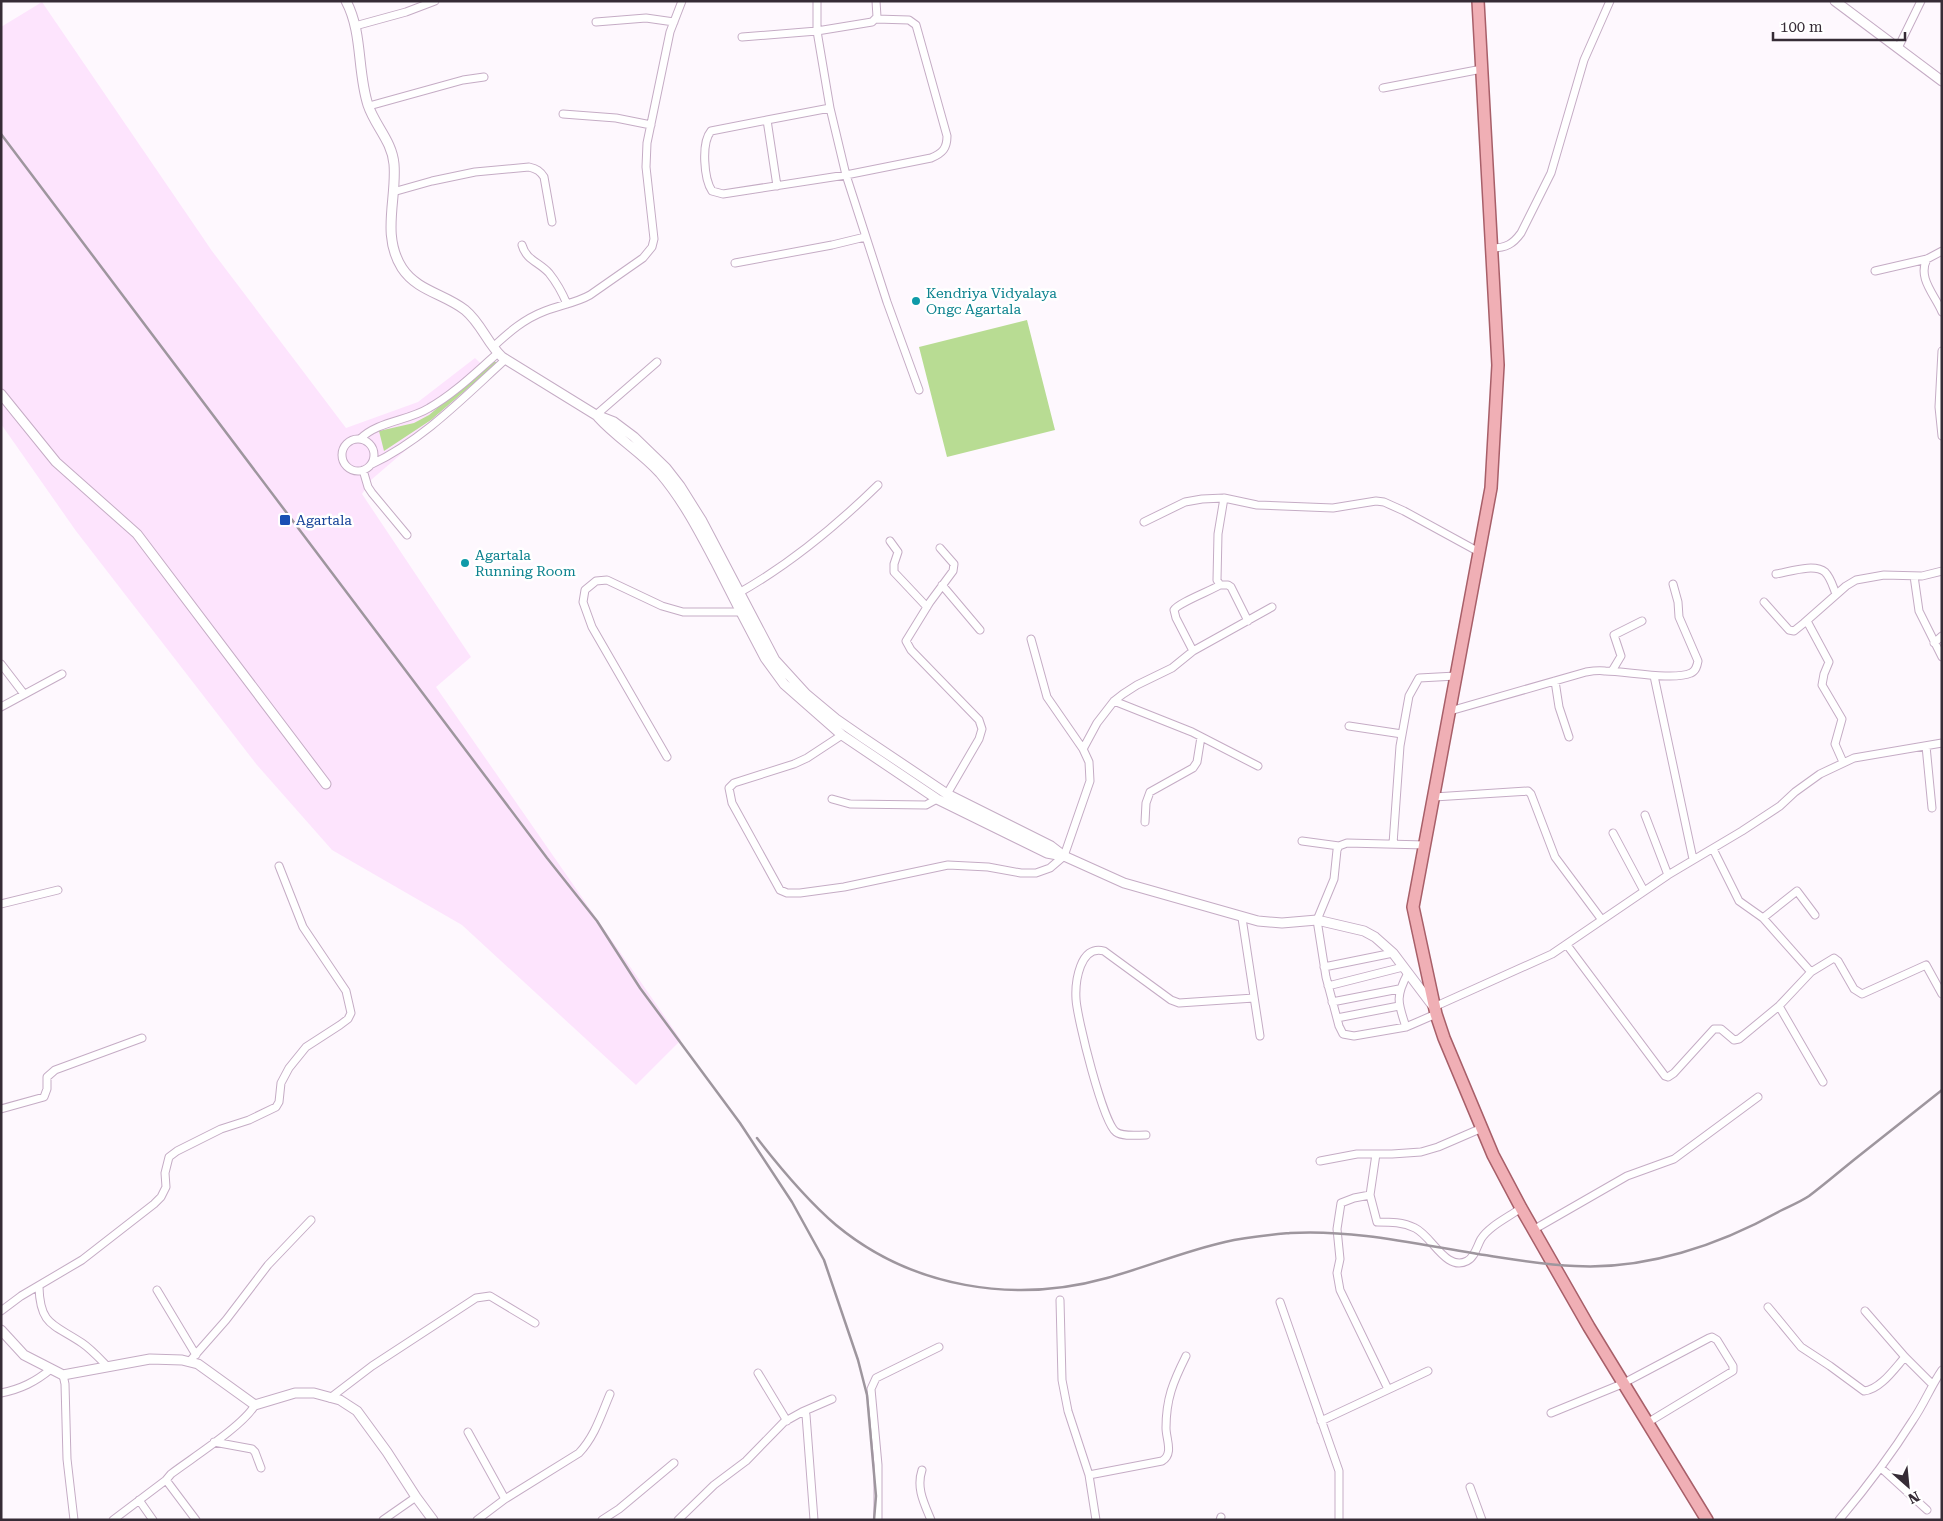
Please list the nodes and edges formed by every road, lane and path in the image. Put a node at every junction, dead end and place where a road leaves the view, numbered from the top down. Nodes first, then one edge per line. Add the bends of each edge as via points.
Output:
1 (346, 1) edge
2 (435, 1) edge
3 (682, 1) edge
4 (817, 1) edge
5 (876, 1) edge
6 (1478, 1) edge
7 (1610, 1) edge
8 (1835, 1) edge
9 (1921, 1) edge
10 (876, 20) junction
11 (596, 22) dead end
12 (674, 22) junction
13 (355, 26) junction
14 (817, 32) junction
15 (742, 37) dead end
16 (1898, 48) junction
17 (1482, 69) junction
18 (484, 77) dead end
19 (1942, 81) edge
20 (1383, 88) dead end
21 (369, 106) junction
22 (830, 108) junction
23 (563, 114) dead end
24 (767, 120) junction
25 (651, 124) junction
26 (846, 175) junction
27 (777, 186) junction
28 (393, 192) junction
29 (552, 222) dead end
30 (865, 237) junction
31 (522, 245) dead end
32 (1492, 248) junction
33 (1942, 251) edge
34 (1927, 259) junction
35 (735, 262) dead end
36 (1875, 271) dead end
37 (567, 304) junction
38 (1942, 312) edge
39 (496, 350) junction
40 (1942, 351) edge
41 (506, 360) junction
42 (657, 362) dead end
43 (919, 390) dead end
44 (1, 394) edge
45 (1940, 401) edge
46 (596, 415) junction
47 (1942, 436) edge
48 (360, 439) junction
49 (372, 464) junction
50 (363, 470) junction
51 (878, 485) dead end
52 (1224, 498) junction
53 (1144, 522) dead end
54 (407, 535) dead end
55 (890, 541) dead end
56 (940, 548) dead end
57 (1479, 552) junction
58 (1942, 572) edge
59 (1776, 574) dead end
60 (1914, 576) junction
61 (1673, 584) dead end
62 (942, 585) junction
63 (1220, 585) junction
64 (736, 594) junction
65 (1836, 594) junction
66 (1764, 602) dead end
67 (927, 607) junction
68 (1272, 607) dead end
69 (741, 612) junction
70 (1248, 621) junction
71 (1642, 621) dead end
72 (1804, 622) junction
73 (980, 630) dead end
74 (1942, 636) edge
75 (1032, 639) dead end
76 (1934, 643) junction
77 (1194, 651) junction
78 (1942, 657) edge
79 (1, 664) edge
80 (1612, 671) junction
81 (62, 674) dead end
82 (1456, 676) junction
83 (1654, 676) junction
84 (1555, 681) junction
85 (24, 694) junction
86 (1114, 701) junction
87 (1, 707) edge
88 (1450, 711) junction
89 (833, 722) junction
90 (1349, 726) dead end
91 (842, 734) junction
92 (1402, 734) junction
93 (1202, 737) junction
94 (1569, 737) dead end
95 (1942, 743) edge
96 (1926, 746) junction
97 (1083, 749) junction
98 (667, 757) dead end
99 (1843, 762) junction
100 (1258, 766) dead end
101 (326, 784) dead end
102 (935, 794) junction
103 (947, 794) junction
104 (1434, 797) junction
105 (832, 799) dead end
106 (1932, 808) dead end
107 (1645, 815) dead end
108 (1145, 822) dead end
109 (1613, 833) dead end
110 (1302, 841) dead end
111 (1393, 844) junction
112 (1425, 844) junction
113 (1339, 846) junction
114 (1713, 849) junction
115 (1064, 856) junction
116 (1693, 859) junction
117 (279, 866) dead end
118 (1668, 875) junction
119 (58, 890) dead end
120 (1644, 891) junction
121 (1, 904) edge
122 (1815, 915) dead end
123 (1242, 918) junction
124 (1763, 918) junction
125 (1317, 920) junction
126 (1602, 920) junction
127 (1567, 945) junction
128 (1393, 953) junction
129 (1324, 967) junction
130 (1406, 970) junction
131 (1811, 972) junction
132 (1328, 986) junction
133 (1399, 989) junction
134 (1942, 994) edge
135 (1254, 998) junction
136 (1332, 1002) junction
137 (1399, 1006) junction
138 (1779, 1006) junction
139 (1435, 1010) junction
140 (1337, 1018) junction
141 (1406, 1027) junction
142 (1260, 1036) dead end
143 (142, 1038) dead end
144 (1822, 1082) dead end
145 (1758, 1097) dead end
146 (1, 1109) edge
147 (1482, 1128) junction
148 (1146, 1135) dead end
149 (1376, 1154) junction
150 (1320, 1161) dead end
151 (1370, 1195) junction
152 (1521, 1208) junction
153 (311, 1220) dead end
154 (1533, 1230) junction
155 (38, 1287) junction
156 (157, 1290) dead end
157 (1060, 1300) dead end
158 (1280, 1302) dead end
159 (1768, 1307) dead end
160 (1, 1311) edge
161 (1866, 1311) dead end
162 (535, 1323) dead end
163 (1, 1330) edge
164 (939, 1347) dead end
165 (1186, 1356) dead end
166 (1905, 1357) junction
167 (192, 1358) junction
168 (108, 1367) junction
169 (51, 1369) junction
170 (1942, 1370) edge
171 (1428, 1371) dead end
172 (758, 1373) dead end
173 (63, 1375) junction
174 (1622, 1384) junction
175 (1932, 1384) junction
176 (1388, 1389) junction
177 (1, 1393) edge
178 (610, 1394) dead end
179 (330, 1398) junction
180 (832, 1399) dead end
181 (255, 1405) junction
182 (802, 1412) junction
183 (1551, 1413) dead end
184 (787, 1421) junction
185 (1321, 1421) junction
186 (1647, 1423) junction
187 (468, 1432) dead end
188 (214, 1442) junction
189 (674, 1463) dead end
190 (262, 1468) dead end
191 (1880, 1468) junction
192 (922, 1470) dead end
193 (1089, 1475) junction
194 (166, 1480) junction
195 (1470, 1487) dead end
196 (416, 1497) junction
197 (504, 1499) junction
198 (139, 1500) junction
199 (1927, 1510) dead end
200 (74, 1520) edge
201 (113, 1520) edge
202 (153, 1520) edge
203 (196, 1520) edge
204 (383, 1520) edge
205 (433, 1520) edge
206 (477, 1520) edge
207 (602, 1520) edge
208 (678, 1520) edge
209 (814, 1520) edge
210 (878, 1520) edge
211 (931, 1520) edge
212 (1096, 1520) edge
213 (1339, 1520) edge
214 (1482, 1520) edge
215 (1707, 1520) edge
216 (1839, 1520) edge

1 - 13 street
2 - 13 street
3 - 12 street
4 - 14 street
5 - 10 street
6 - 17 main road
7 - 32 street via 1584,60 1551,173 1516,240 1509,246
8 - 16 street
9 - 16 street
10 - 14 street
10 - 26 street via 909,20 916,25 948,136 947,144 932,158
11 - 12 street via 646,18
12 - 25 street
13 - 21 street
14 - 15 street
14 - 22 street
16 - 19 street
17 - 20 street
17 - 32 main road
18 - 21 street
21 - 28 street via 392,152
22 - 24 street
22 - 26 street
23 - 25 street
24 - 27 street
24 - 27 street via 710,131 705,148 706,180 712,191 722,194
25 - 37 street via 646,167 654,239 652,247 643,258 590,295
26 - 27 street
26 - 30 street
28 - 29 street via 475,172 536,169 544,177
28 - 39 street via 391,229 397,258 403,269 420,285 464,309 478,322
30 - 35 street
30 - 43 street
31 - 37 street via 528,258 556,282
32 - 57 main road via 1498,365 1491,488
33 - 34 street
34 - 36 street
34 - 38 street via 1923,267 1925,280
37 - 39 street via 525,320
39 - 41 street
39 - 48 street via 430,408 378,427
40 - 45 street
41 - 46 street
41 - 49 street via 424,431
42 - 46 street
44 - 101 street via 56,462 137,534
45 - 47 street
46 - 64 street via 614,422 634,437 666,468 697,512
48 - 49 street via 373,448
48 - 50 street via 346,444 342,454 345,464 353,470
49 - 50 street
50 - 54 street via 372,493
51 - 64 street via 832,528
52 - 53 street via 1185,502
52 - 57 street via 1257,505 1333,508 1368,501 1384,502
52 - 63 street via 1217,545
55 - 67 street via 898,552 894,572
56 - 62 street via 954,564 953,571
57 - 82 main road
58 - 60 street
59 - 65 street via 1811,568 1822,570
60 - 65 street via 1868,577 1851,583
60 - 76 street via 1919,610
61 - 83 street via 1680,618 1698,666 1688,674
62 - 67 street
62 - 73 street
63 - 70 street via 1231,587
63 - 77 street via 1174,610
64 - 69 street
64 - 89 street via 782,670
65 - 72 street
66 - 72 street via 1792,631
67 - 103 street via 908,636 908,646 979,720 982,728
68 - 70 street
69 - 89 street via 776,675
69 - 98 street via 683,612 662,606 606,580 596,581 585,590 583,602 592,627
70 - 77 street
71 - 80 street via 1614,635 1621,656
72 - 99 street via 1810,626 1829,662 1822,685 1842,719 1835,744
74 - 76 street
75 - 97 street via 1046,697
76 - 78 street
77 - 86 street via 1172,668 1130,689
79 - 85 street
80 - 83 street
80 - 84 street via 1586,672
81 - 85 street
82 - 88 main road
82 - 92 street via 1417,679 1409,696
83 - 116 street
84 - 88 street
84 - 94 street via 1559,708
85 - 87 street
86 - 93 street
86 - 97 street
88 - 104 main road
89 - 91 street
89 - 102 street
90 - 92 street
91 - 102 street
91 - 115 street via 807,758 734,783 729,788 732,803 780,890 786,893 844,888 948,865 1036,872 1050,868
92 - 111 street
93 - 100 street
93 - 108 street via 1194,768 1150,792
95 - 96 street
96 - 99 street
96 - 106 street
97 - 115 street via 1089,762 1090,780
99 - 114 street via 1820,774 1780,806
102 - 103 street
102 - 105 street via 926,805 850,804
102 - 115 street via 1047,853
103 - 115 street via 1051,846
104 - 112 main road
104 - 126 street via 1528,791 1555,857
107 - 118 street
109 - 120 street
110 - 113 street
111 - 112 street
111 - 113 street via 1346,843
112 - 139 main road via 1413,908
113 - 125 street via 1334,879
114 - 116 street
114 - 124 street via 1739,901
115 - 123 street via 1124,883
116 - 118 street
117 - 155 street via 303,927 346,991 351,1013 348,1019 306,1047 281,1082 276,1107 222,1129 169,1157 166,1187 161,1197 82,1260
118 - 120 street
119 - 121 street
120 - 126 street
122 - 124 street via 1794,891
123 - 125 street via 1272,923
123 - 135 street
124 - 131 street
125 - 128 street via 1364,931 1375,936
125 - 129 street
126 - 127 street
127 - 138 street via 1667,1077 1712,1030 1721,1029 1736,1040
127 - 139 street
128 - 129 street
128 - 130 street
129 - 132 street
130 - 132 street
130 - 133 street
130 - 139 street
131 - 134 street via 1834,958 1854,989 1862,994 1926,965
131 - 138 street
132 - 136 street
133 - 136 street
133 - 137 street
135 - 142 street
135 - 148 street via 1179,1004 1104,951 1089,952 1082,961 1076,999 1106,1115 1119,1134
136 - 140 street
137 - 140 street
137 - 141 street
138 - 144 street
139 - 141 street
139 - 147 main road
140 - 141 street via 1341,1031 1346,1035
143 - 146 street via 56,1070 47,1078 44,1097
145 - 154 street via 1674,1159 1627,1176
147 - 149 street via 1425,1151
147 - 152 main road
149 - 150 street via 1347,1155
149 - 151 street
151 - 152 street via 1377,1222 1404,1224 1417,1229 1457,1264 1472,1258 1482,1236
151 - 176 street via 1341,1203 1337,1229 1338,1278 1340,1290
152 - 154 main road
153 - 167 street via 268,1265
154 - 174 main road
155 - 160 street
155 - 168 street via 39,1304 52,1326 84,1344
156 - 167 street
157 - 193 street via 1062,1380 1070,1419
158 - 185 street
159 - 166 street via 1800,1347 1864,1391 1879,1384
161 - 166 street
162 - 179 street via 490,1296 476,1298 372,1366
163 - 169 street via 24,1354
164 - 210 street via 876,1378 872,1384
165 - 193 street via 1168,1396 1166,1431 1169,1451 1166,1458
166 - 175 street
167 - 168 street via 150,1359
167 - 181 street
168 - 173 street
169 - 173 street
169 - 177 street via 27,1386
170 - 175 street
171 - 176 street
172 - 184 street
173 - 200 street
174 - 183 street
174 - 186 main road
174 - 186 street via 1709,1338 1717,1340 1733,1371
175 - 191 street via 1914,1419
176 - 185 street
178 - 197 street via 588,1444 579,1453
179 - 181 street via 314,1393 295,1393
179 - 196 street via 340,1400 357,1411
180 - 182 street
181 - 188 street via 251,1412
182 - 184 street
182 - 209 street via 806,1415
184 - 208 street
185 - 213 street via 1339,1471
186 - 215 main road
187 - 197 street
188 - 190 street via 252,1449
188 - 194 street
189 - 207 street
191 - 199 street
191 - 216 street
192 - 211 street via 920,1493
193 - 212 street
194 - 198 street
194 - 203 street
195 - 214 street
196 - 204 street
196 - 205 street
197 - 206 street
198 - 201 street
198 - 202 street

